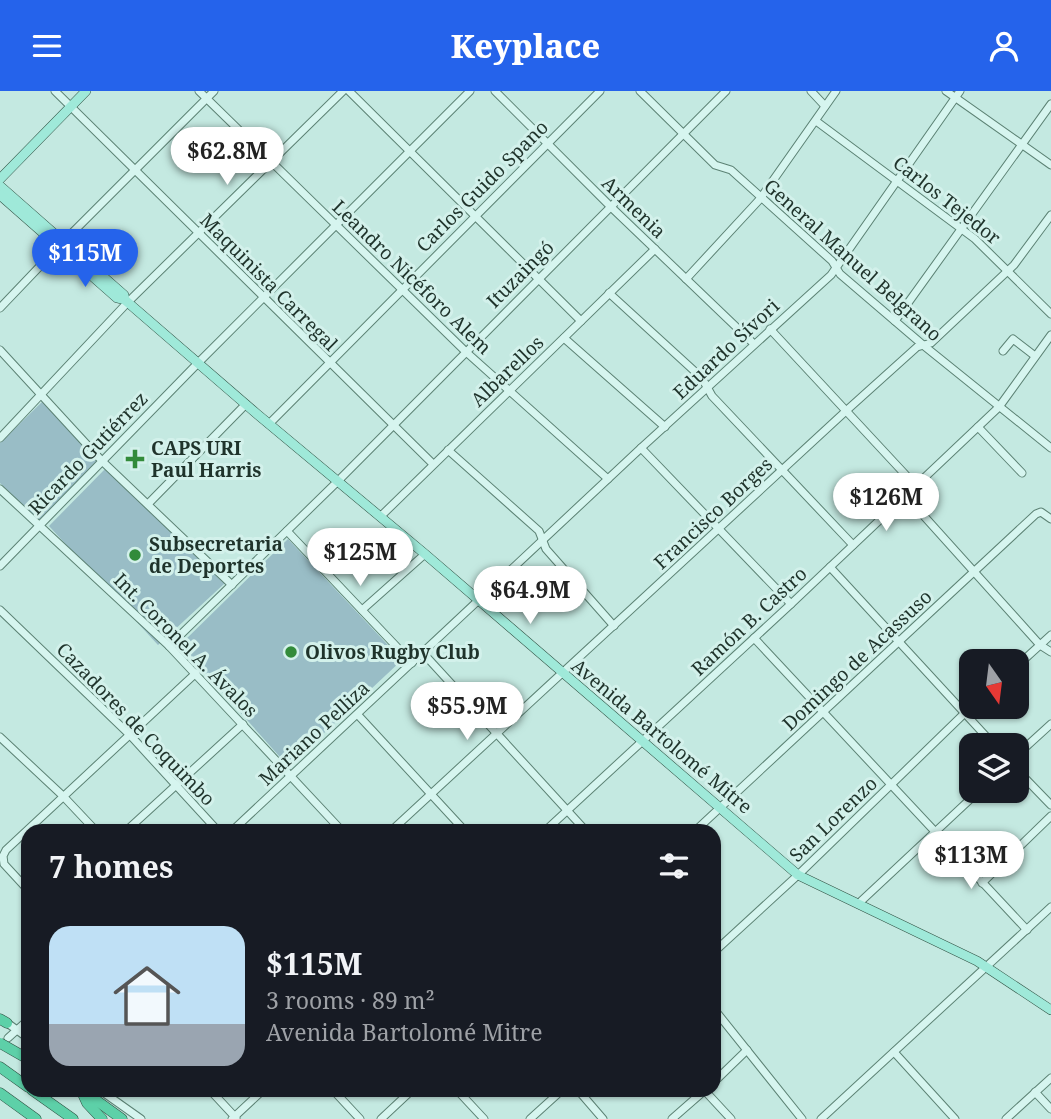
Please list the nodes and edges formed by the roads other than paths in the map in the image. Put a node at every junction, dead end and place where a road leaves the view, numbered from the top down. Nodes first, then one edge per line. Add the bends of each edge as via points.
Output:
1 (55, 91) edge
2 (86, 91) edge
3 (199, 91) edge
4 (214, 91) edge
5 (343, 91) edge
6 (349, 91) edge
7 (470, 91) edge
8 (495, 91) edge
9 (600, 91) edge
10 (640, 91) edge
11 (726, 91) edge
12 (811, 91) edge
13 (836, 91) edge
14 (946, 91) edge
15 (958, 94) edge
16 (206, 98) junction
17 (1051, 104) edge
18 (825, 106) junction
19 (70, 107) junction
20 (816, 121) junction
21 (683, 134) junction
22 (547, 143) junction
23 (1022, 145) junction
24 (409, 152) junction
25 (272, 163) junction
26 (1051, 165) edge
27 (136, 171) junction
28 (0, 179) edge
29 (897, 181) junction
30 (0, 186) edge
31 (0, 195) edge
32 (760, 199) junction
33 (611, 207) junction
34 (1051, 215) edge
35 (473, 216) junction
36 (336, 226) junction
37 (961, 228) junction
38 (198, 235) junction
39 (61, 243) junction
40 (655, 249) junction
41 (837, 268) junction
42 (1008, 270) junction
43 (538, 278) junction
44 (686, 279) junction
45 (401, 289) junction
46 (609, 293) junction
47 (264, 298) junction
48 (127, 301) junction
49 (0, 308) edge
50 (1051, 314) edge
51 (581, 321) junction
52 (895, 321) junction
53 (770, 329) junction
54 (1051, 335) edge
55 (564, 338) junction
56 (754, 344) junction
57 (923, 345) junction
58 (0, 350) edge
59 (465, 351) junction
60 (1003, 351) dead end
61 (1035, 356) junction
62 (198, 363) junction
63 (328, 363) junction
64 (709, 386) junction
65 (509, 391) junction
66 (43, 394) junction
67 (246, 404) junction
68 (999, 407) junction
69 (847, 410) junction
70 (269, 424) junction
71 (392, 425) junction
72 (665, 427) junction
73 (978, 427) junction
74 (0, 438) edge
75 (641, 448) junction
76 (1051, 448) edge
77 (448, 450) junction
78 (102, 461) junction
79 (433, 464) junction
80 (783, 469) junction
81 (1023, 473) dead end
82 (608, 479) junction
83 (338, 481) junction
84 (915, 485) junction
85 (0, 489) edge
86 (905, 495) junction
87 (148, 504) junction
88 (381, 516) junction
89 (1051, 519) edge
90 (40, 524) junction
91 (719, 529) junction
92 (287, 531) junction
93 (543, 541) junction
94 (853, 545) junction
95 (425, 554) junction
96 (0, 566) edge
97 (830, 567) junction
98 (974, 573) junction
99 (232, 585) junction
100 (478, 600) junction
101 (791, 604) junction
102 (0, 610) edge
103 (362, 610) junction
104 (614, 627) junction
105 (1051, 635) edge
106 (754, 638) junction
107 (898, 644) junction
108 (1040, 645) junction
109 (169, 646) junction
110 (1051, 652) edge
111 (423, 653) junction
112 (1029, 655) edge
113 (412, 663) junction
114 (196, 673) junction
115 (562, 674) junction
116 (959, 709) edge
117 (823, 713) junction
118 (358, 715) junction
119 (959, 719) edge
120 (969, 719) edge
121 (243, 724) junction
122 (1051, 724) edge
123 (497, 733) junction
124 (982, 733) edge
125 (130, 735) junction
126 (0, 737) edge
127 (642, 743) junction
128 (1029, 744) edge
129 (291, 777) junction
130 (1029, 782) edge
131 (175, 786) junction
132 (891, 786) junction
133 (430, 795) junction
134 (63, 796) junction
135 (966, 803) edge
136 (1051, 805) edge
137 (720, 808) junction
138 (568, 811) junction
139 (1051, 816) edge
140 (33, 824) edge
141 (89, 824) edge
142 (134, 824) edge
143 (211, 824) edge
144 (240, 824) edge
145 (335, 824) edge
146 (399, 824) edge
147 (458, 824) edge
148 (553, 824) edge
149 (580, 824) edge
150 (703, 824) edge
151 (935, 833) junction
152 (21, 836) edge
153 (798, 875) junction
154 (21, 882) edge
155 (982, 883) junction
156 (858, 904) junction
157 (1051, 907) edge
158 (1027, 930) junction
159 (721, 946) edge
160 (988, 967) junction
161 (1051, 1010) edge
162 (721, 1018) edge
163 (2, 1020) edge
164 (21, 1026) edge
165 (17, 1030) junction
166 (21, 1033) edge
167 (4, 1041) edge
168 (747, 1050) junction
169 (894, 1052) junction
170 (21, 1054) edge
171 (0, 1067) edge
172 (721, 1075) edge
173 (1051, 1077) edge
174 (21, 1082) edge
175 (1035, 1092) junction
176 (0, 1093) edge
177 (41, 1097) edge
178 (85, 1097) edge
179 (105, 1097) edge
180 (108, 1097) edge
181 (216, 1097) edge
182 (256, 1097) edge
183 (340, 1097) edge
184 (404, 1097) edge
185 (464, 1097) edge
186 (554, 1097) edge
187 (584, 1097) edge
188 (697, 1097) edge
189 (712, 1097) edge
190 (1051, 1109) edge
191 (235, 1118) edge
192 (36, 1119) edge
193 (72, 1119) edge
194 (102, 1119) edge
195 (122, 1119) edge
196 (141, 1119) edge
197 (360, 1119) edge
198 (380, 1119) edge
199 (484, 1119) edge
200 (530, 1119) edge
201 (603, 1119) edge
202 (672, 1119) edge
203 (732, 1119) edge
204 (802, 1119) edge
205 (821, 1119) edge
206 (955, 1119) edge
207 (1006, 1119) edge

1 - 19 street, Maquinista Carregal
2 - 19 main road
3 - 16 street, Leandro Nicéforo Alem
4 - 16 street
5 - 25 street
6 - 24 street
7 - 24 street, Ricardo Gutiérrez
8 - 22 street, Armenia
9 - 22 street, Carlos Guido Spano
10 - 21 street, General Manuel Belgrano
11 - 21 street, Ituzaingó
12 - 18 street
13 - 18 street
14 - 15 street
15 - 23 street
15 - 29 street, Eduardo Sívori
16 - 25 street, Leandro Nicéforo Alem
16 - 27 street
17 - 23 street
18 - 20 street
19 - 27 street, Maquinista Carregal
19 - 28 main road
20 - 29 street, Carlos Tejedor
20 - 32 street
21 - 32 street, General Manuel Belgrano
21 - 33 street, Ituzaingó
22 - 33 street, Armenia
22 - 35 street, Carlos Guido Spano
23 - 26 street
23 - 37 street
24 - 35 street
24 - 36 street, Ricardo Gutiérrez
25 - 36 street, Leandro Nicéforo Alem
25 - 38 street
27 - 38 street, Maquinista Carregal
27 - 39 street
29 - 37 street, Carlos Tejedor
29 - 41 street, Eduardo Sívori
30 - 39 main road, Avenida Bartolomé Mitre
31 - 39 main road, Avenida Bartolomé Mitre
32 - 41 street, General Manuel Belgrano
32 - 44 street
33 - 40 street, Armenia
33 - 43 street, Ituzaingó
34 - 42 street, Francisco Borges
35 - 43 street
35 - 45 street, Carlos Guido Spano
36 - 45 street, Leandro Nicéforo Alem
36 - 47 street, Ricardo Gutiérrez
37 - 42 street, Carlos Tejedor
37 - 52 street
38 - 47 street, Maquinista Carregal
38 - 48 street
39 - 48 main road, Avenida Bartolomé Mitre via 117,298
39 - 49 street
40 - 44 street, Armenia
40 - 46 street, Albarellos
41 - 52 street, General Manuel Belgrano
41 - 53 street, Eduardo Sívori
42 - 50 street, Carlos Tejedor
42 - 57 street, Francisco Borges via 931,343
43 - 51 street
43 - 59 street, Ituzaingó
44 - 56 street, Armenia
45 - 59 street, Leandro Nicéforo Alem
45 - 63 street, Carlos Guido Spano
46 - 51 street, Albarellos
46 - 64 street
47 - 62 street, Ricardo Gutiérrez
47 - 63 street, Maquinista Carregal
48 - 62 main road, Avenida Bartolomé Mitre
48 - 66 street
51 - 55 street, Albarellos
52 - 57 street, General Manuel Belgrano
53 - 56 street, Eduardo Sívori
53 - 69 street
54 - 61 street, Ramón B. Castro
55 - 65 street, Albarellos
55 - 72 street
56 - 64 street, Eduardo Sívori
57 - 68 street, General Manuel Belgrano
57 - 69 street, Francisco Borges
58 - 66 street
59 - 65 street, Leandro Nicéforo Alem
59 - 71 street, Ituzaingó
60 - 61 street via 1013,339
61 - 68 street, Ramón B. Castro
62 - 67 main road, Avenida Bartolomé Mitre
62 - 78 street, Ricardo Gutiérrez
63 - 70 street, Carlos Guido Spano
63 - 71 street, Maquinista Carregal
64 - 72 street, Eduardo Sívori
64 - 80 street via 712,396
65 - 77 street, Albarellos
65 - 82 street, Leandro Nicéforo Alem
66 - 74 street
66 - 78 street
67 - 70 main road, Avenida Bartolomé Mitre
67 - 87 street
68 - 73 street, Ramón B. Castro
68 - 76 street, General Manuel Belgrano
69 - 80 street, Francisco Borges
69 - 84 street
70 - 83 main road, Avenida Bartolomé Mitre
71 - 79 street, Maquinista Carregal
71 - 83 street, Ituzaingó
72 - 75 street, Eduardo Sívori
73 - 81 street
73 - 84 street, Ramón B. Castro
75 - 82 street, Eduardo Sívori
75 - 91 street
77 - 79 street, Albarellos
77 - 93 street via 539,531
78 - 87 street
78 - 90 street, Ricardo Gutiérrez
79 - 88 street, Albarellos
80 - 91 street, Francisco Borges
80 - 94 street
82 - 93 street, Eduardo Sívori
83 - 88 main road, Avenida Bartolomé Mitre
83 - 92 street, Ituzaingó
84 - 86 street, Ramón B. Castro
85 - 90 street, Int. Coronel A. Ávalos
86 - 94 street, Ramón B. Castro
86 - 98 street
87 - 99 street
88 - 95 main road, Avenida Bartolomé Mitre
89 - 98 street, Domingo de Acassuso via 1041,512
90 - 96 street, Ricardo Gutiérrez
90 - 109 street, Int. Coronel A. Ávalos
91 - 101 street
91 - 104 street, Francisco Borges
92 - 99 street, Ituzaingó
92 - 103 street
93 - 100 street, Eduardo Sívori
93 - 104 street
94 - 97 street, Ramón B. Castro
95 - 100 main road, Avenida Bartolomé Mitre
95 - 103 street
97 - 101 street, Ramón B. Castro
97 - 107 street
98 - 107 street, Domingo de Acassuso
98 - 108 street
99 - 109 street, Ituzaingó
100 - 111 street, Mariano Pelliza
100 - 115 main road, Avenida Bartolomé Mitre
101 - 106 street, Ramón B. Castro
102 - 125 street, Cazadores de Coquimbo
103 - 113 street
104 - 115 street, Francisco Borges
105 - 108 street
106 - 117 street
106 - 127 street, Ramón B. Castro
107 - 116 street
107 - 117 street, Domingo de Acassuso
108 - 110 street
108 - 112 street
109 - 114 street, Int. Coronel A. Ávalos
111 - 113 street, Mariano Pelliza
111 - 123 street
113 - 118 street, Mariano Pelliza
114 - 121 street, Int. Coronel A. Ávalos
114 - 125 street
115 - 123 street, Francisco Borges
115 - 127 main road, Avenida Bartolomé Mitre
117 - 132 street
117 - 137 street, Domingo de Acassuso
118 - 129 street, Mariano Pelliza
118 - 133 street
119 - 132 street, San Lorenzo
120 - 124 street
121 - 129 street, Int. Coronel A. Ávalos
121 - 131 street
122 - 128 street
123 - 133 street, Francisco Borges
123 - 138 street
125 - 131 street, Cazadores de Coquimbo
125 - 134 street
126 - 134 street
127 - 137 main road, Avenida Bartolomé Mitre
127 - 138 street, Ramón B. Castro
129 - 144 street, Mariano Pelliza
129 - 145 street, Int. Coronel A. Ávalos
130 - 136 street
131 - 142 street
131 - 143 street, Cazadores de Coquimbo
132 - 151 street
132 - 153 street, San Lorenzo
133 - 146 street, Francisco Borges
133 - 147 street
134 - 140 street
134 - 141 street
135 - 151 street
137 - 150 street, Domingo de Acassuso
137 - 153 main road, Avenida Bartolomé Mitre
138 - 148 street, Ramón B. Castro
138 - 149 street
139 - 155 street
151 - 155 street
151 - 156 street
152 - 154 street via 2,856
153 - 156 main road, Avenida Bartolomé Mitre
153 - 159 street, San Lorenzo
155 - 158 street
156 - 160 main road, Avenida Bartolomé Mitre
157 - 158 street
158 - 160 street
160 - 161 main road, Avenida Bartolomé Mitre
160 - 169 street
162 - 168 street
163 - 165 street
164 - 165 street
165 - 166 street
165 - 167 street
167 - 170 highway, bridge
168 - 172 street
168 - 204 street
169 - 205 street
169 - 206 street
171 - 174 highway
173 - 175 street
175 - 190 street
175 - 207 street
176 - 192 highway
177 - 193 highway
178 - 194 highway
179 - 195 highway
180 - 196 street
181 - 191 street
182 - 191 street
183 - 197 street
184 - 198 street
185 - 199 street
186 - 200 street
187 - 201 street
188 - 202 street
189 - 203 street

